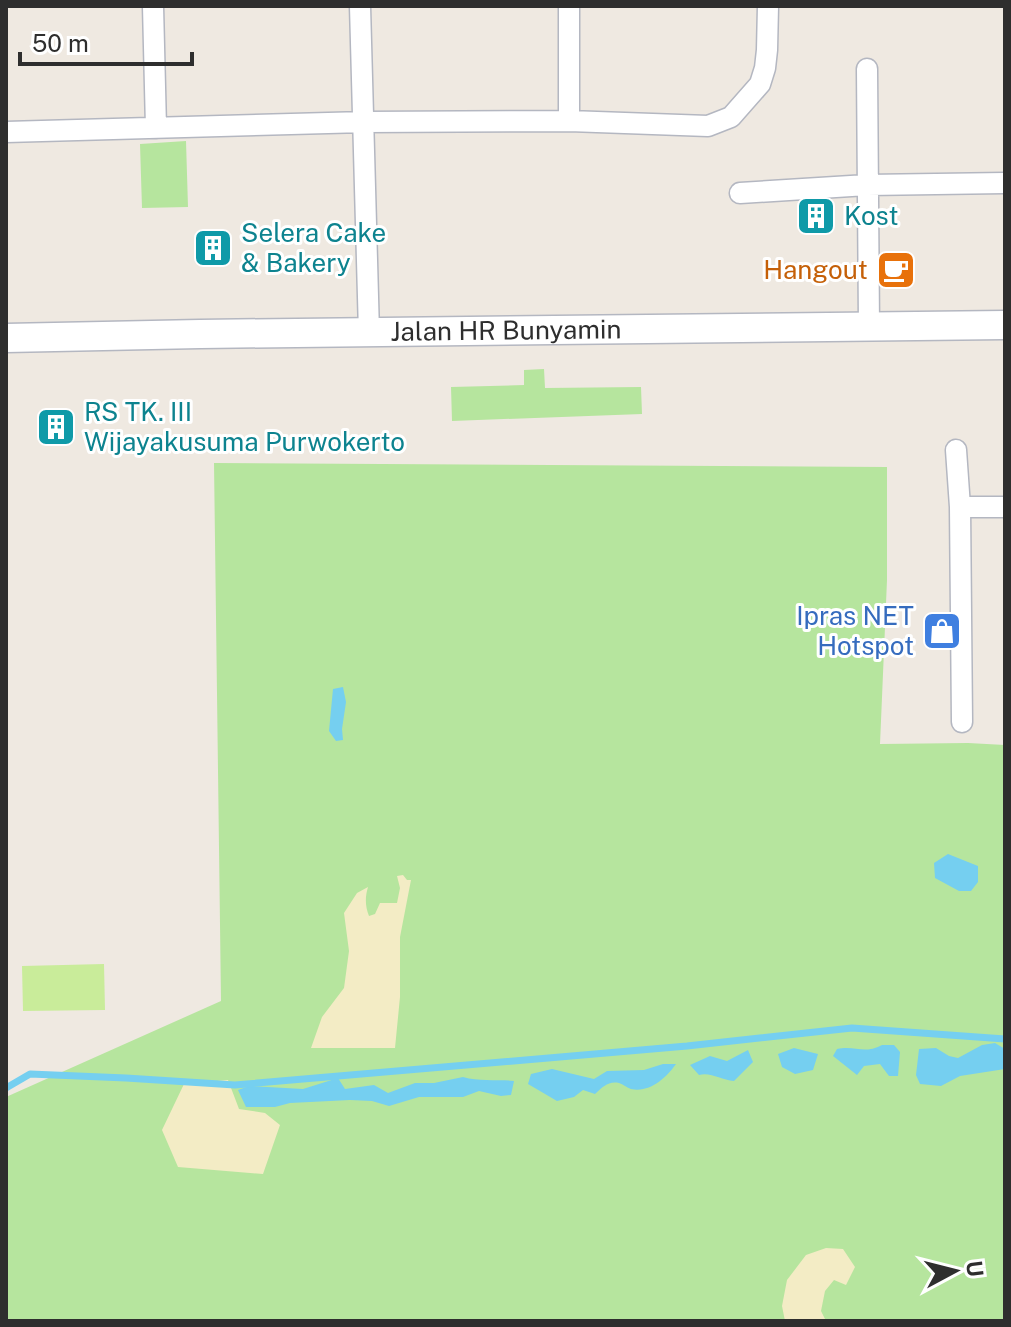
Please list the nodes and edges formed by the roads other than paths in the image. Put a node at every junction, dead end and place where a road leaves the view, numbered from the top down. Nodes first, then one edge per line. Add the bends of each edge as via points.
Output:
1 (153, 6) edge
2 (360, 6) edge
3 (569, 6) edge
4 (768, 6) edge
5 (867, 69) dead end
6 (569, 121) junction
7 (365, 122) junction
8 (156, 128) junction
9 (6, 132) edge
10 (1005, 183) edge
11 (867, 185) junction
12 (740, 193) dead end
13 (1005, 325) edge
14 (869, 326) junction
15 (369, 333) junction
16 (6, 338) edge
17 (956, 450) dead end
18 (960, 507) junction
19 (1005, 507) edge
20 (962, 722) dead end

1 - 8 street
2 - 7 street
3 - 6 street
4 - 6 street via 760,84 731,117 708,126
5 - 11 street
6 - 7 street
7 - 8 street
7 - 15 street
8 - 9 street
10 - 11 street
11 - 12 street
11 - 14 street
13 - 14 main road, Jalan HR Bunyamin
14 - 15 main road, Jalan HR Bunyamin
15 - 16 main road, Jalan HR Bunyamin
17 - 18 street
18 - 19 street
18 - 20 street

